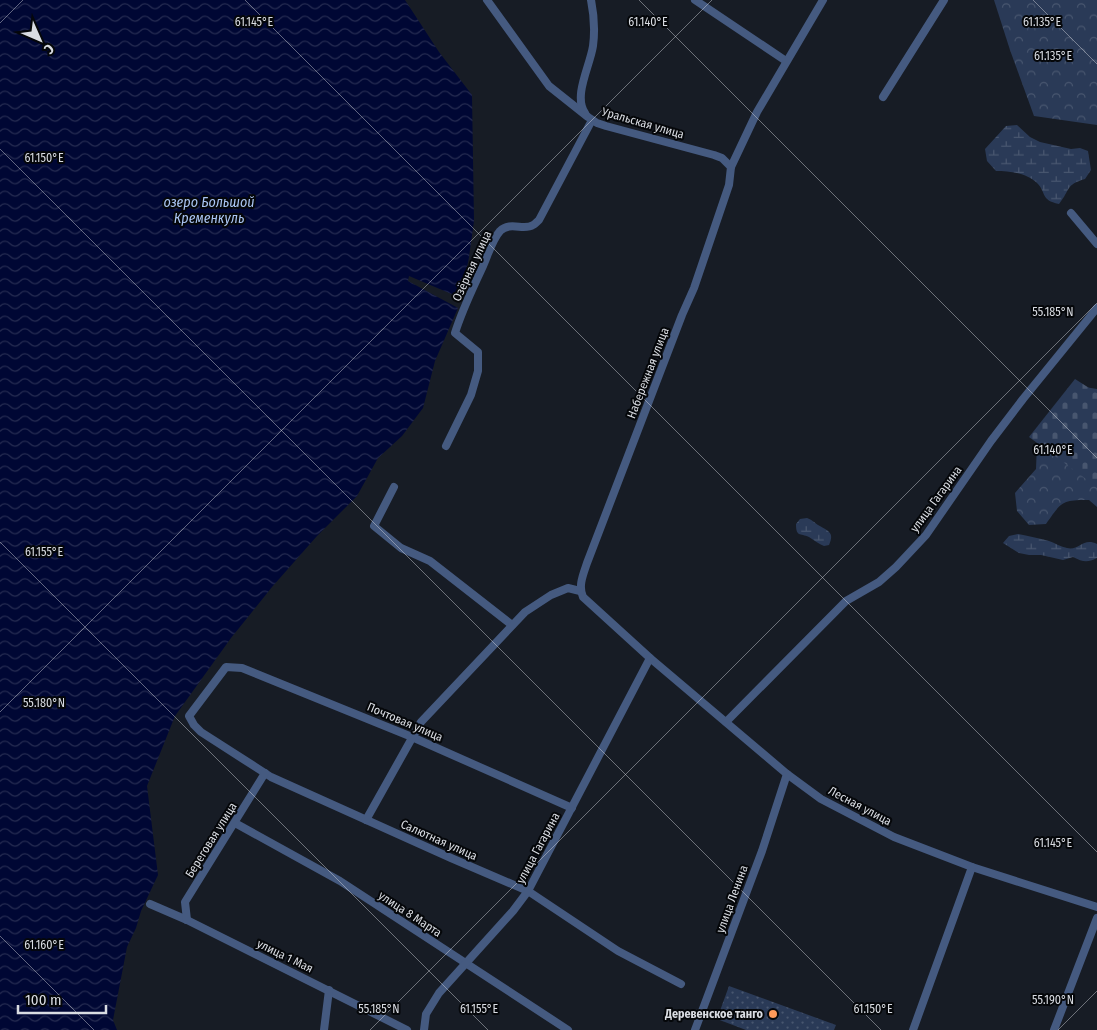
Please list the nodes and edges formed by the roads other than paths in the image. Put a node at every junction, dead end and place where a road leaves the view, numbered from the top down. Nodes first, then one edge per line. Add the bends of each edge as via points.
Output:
1 (486, 0) edge
2 (591, 0) edge
3 (695, 0) edge
4 (823, 0) edge
5 (944, 0) edge
6 (786, 61) junction
7 (883, 97) dead end
8 (590, 119) junction
9 (728, 165) junction
10 (1071, 213) dead end
11 (1097, 244) edge
12 (1097, 308) edge
13 (446, 446) dead end
14 (394, 487) dead end
15 (580, 591) junction
16 (512, 625) junction
17 (650, 658) junction
18 (226, 667) joint
19 (726, 722) junction
20 (412, 737) junction
21 (265, 773) junction
22 (786, 774) junction
23 (572, 808) junction
24 (366, 820) junction
25 (235, 823) junction
26 (972, 867) junction
27 (528, 891) junction
28 (150, 904) dead end
29 (1097, 907) edge
30 (1097, 918) edge
31 (187, 920) junction
32 (466, 963) junction
33 (681, 984) dead end
34 (329, 990) junction
35 (424, 1029) edge
36 (324, 1030) edge
37 (408, 1030) edge
38 (411, 1030) edge
39 (568, 1030) edge
40 (695, 1030) edge
41 (913, 1030) edge
42 (1054, 1030) edge

1 - 8 street, Уральская улица via 549,86
2 - 8 street via 593,48 581,103
3 - 6 street
4 - 6 street, Набережная улица
5 - 7 street
6 - 9 street, Набережная улица
8 - 9 street, Уральская улица via 714,155
8 - 13 street, Озёрная улица via 538,220 528,228 512,226 501,230 459,319 455,333 478,352 478,371 471,395
9 - 15 street, Набережная улица via 729,185 694,288 586,563
10 - 11 street
12 - 19 street, улица Гагарина via 1018,406 926,535 879,582 846,602
14 - 16 street via 374,526 402,548 430,561
15 - 16 street via 568,588 550,594
15 - 17 street via 590,605
16 - 20 street via 421,722
17 - 19 street, Лесная улица
17 - 23 street, улица Гагарина
18 - 20 street, Почтовая улица via 242,668
18 - 21 street, Салютная улица via 189,716 201,732
19 - 22 street, Лесная улица
20 - 23 street, Почтовая улица
20 - 24 street
21 - 24 street, Салютная улица
21 - 25 street, Береговая улица
22 - 26 street, Лесная улица via 821,799 888,834
22 - 40 street, улица Ленина via 762,851
23 - 27 street, улица Гагарина
24 - 27 street, Салютная улица
25 - 31 street, Береговая улица via 185,902
25 - 32 street, улица 8 Марта via 340,881
26 - 29 street, Лесная улица
26 - 41 street
27 - 32 street, улица Гагарина
27 - 33 street, Салютная улица via 618,951
28 - 31 street, улица 1 Мая
30 - 42 street
31 - 34 street, улица 1 Мая
32 - 35 street, улица Гагарина via 439,993 426,1014
32 - 39 street, улица 8 Марта
34 - 36 street
34 - 37 street, улица 1 Мая
35 - 38 street

